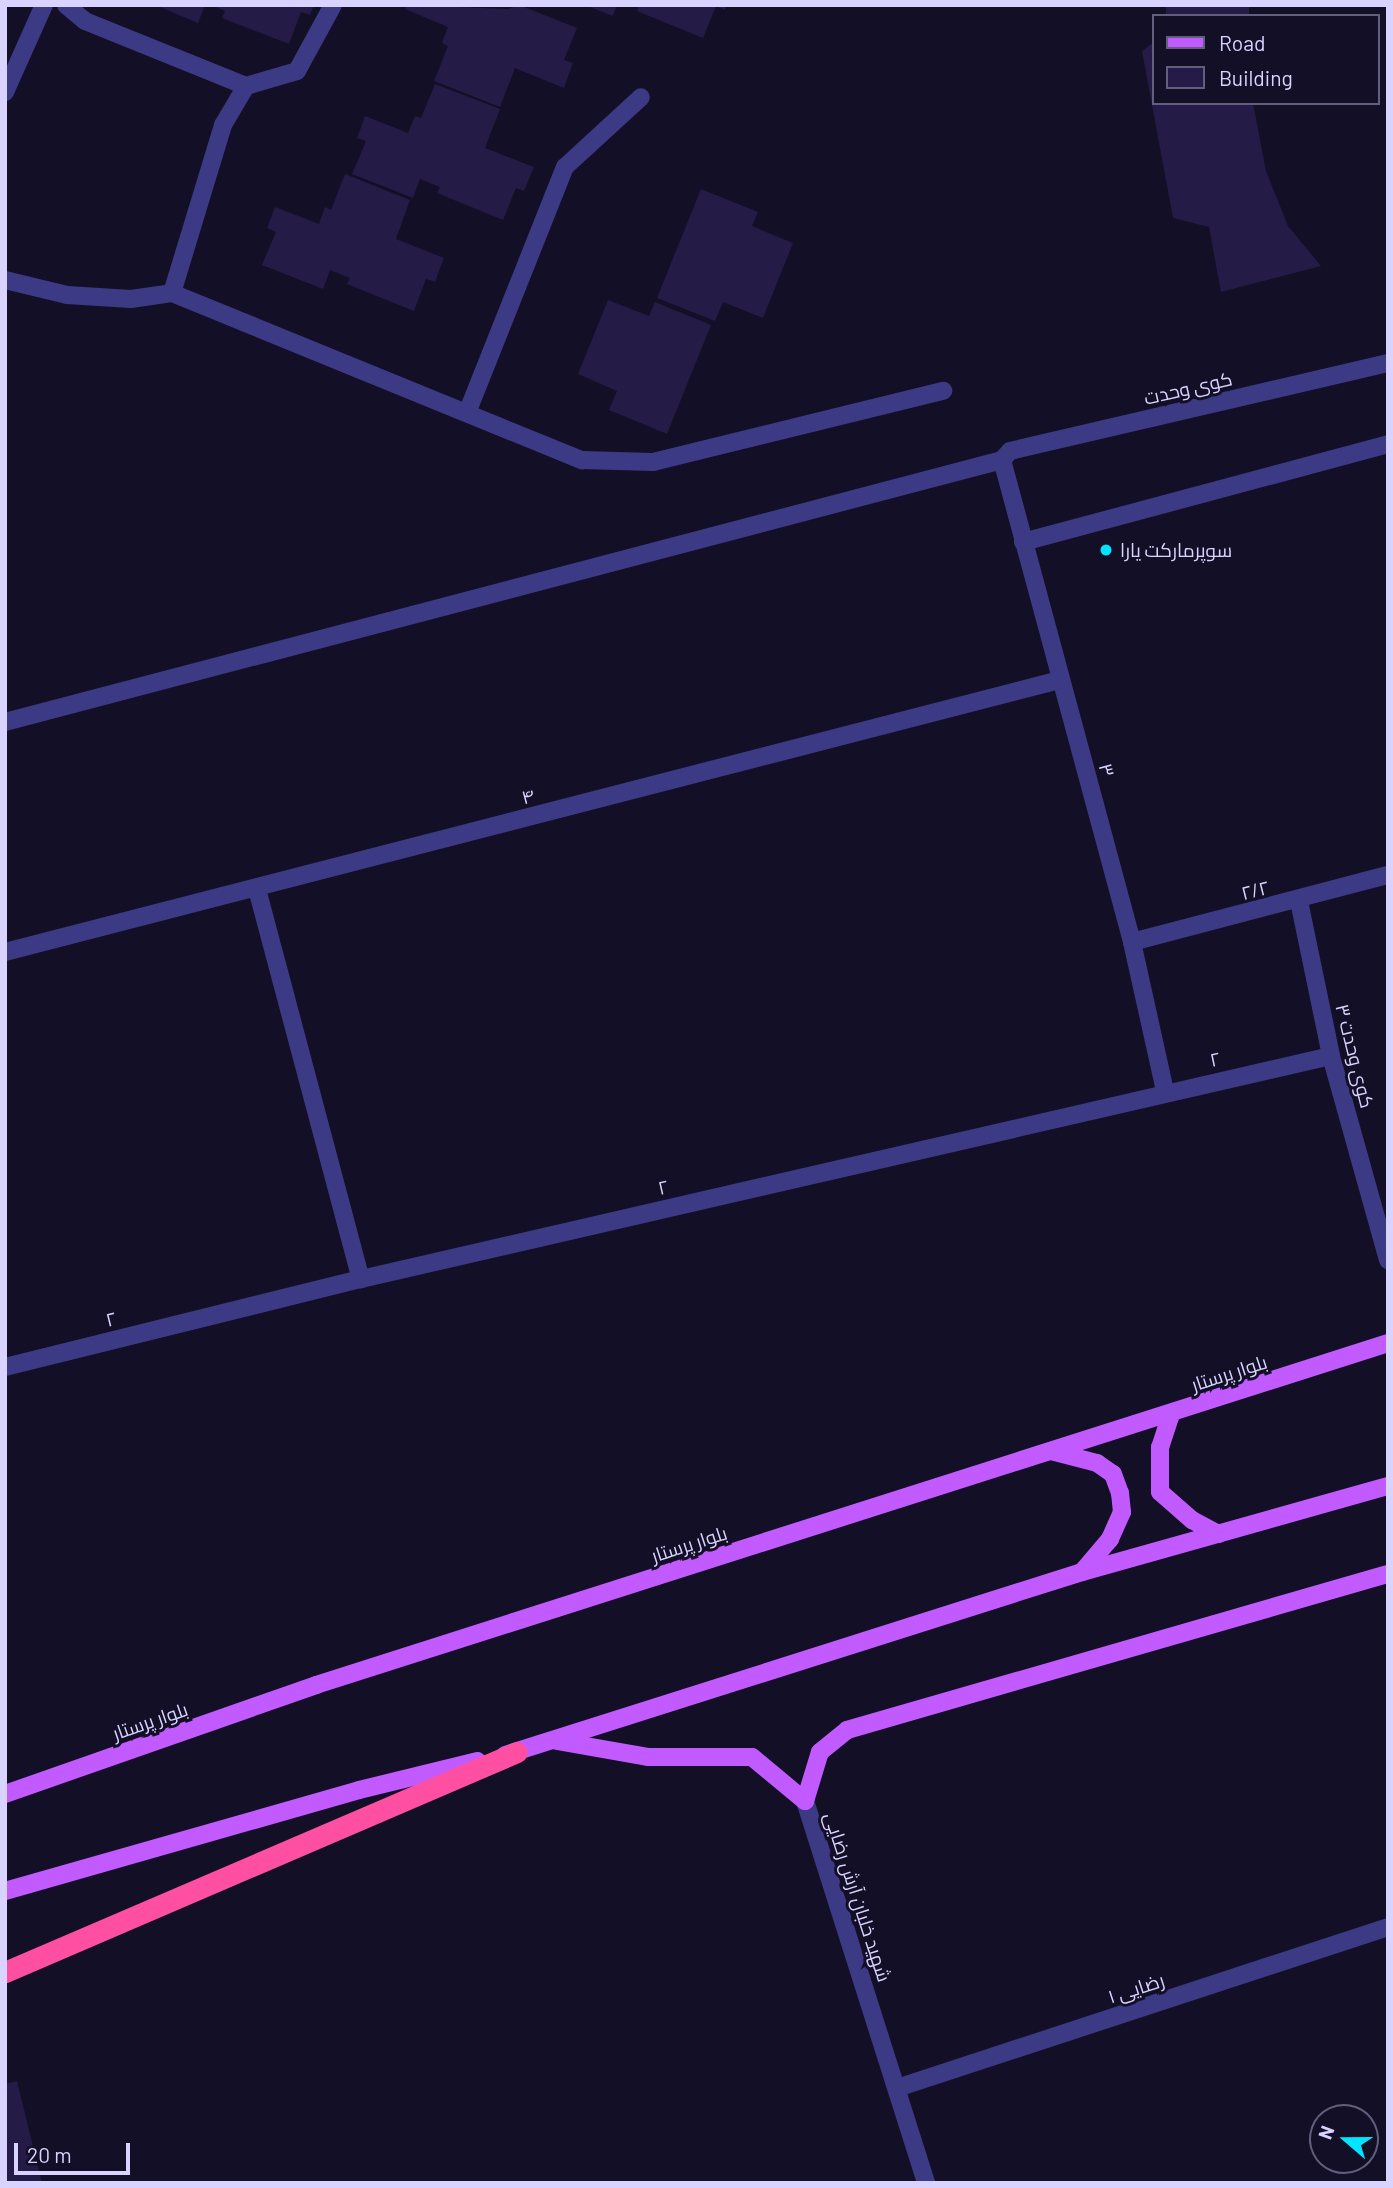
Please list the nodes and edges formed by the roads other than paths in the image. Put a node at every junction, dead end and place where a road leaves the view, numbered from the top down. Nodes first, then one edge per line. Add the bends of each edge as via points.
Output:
1 (44, 5) edge
2 (66, 5) edge
3 (333, 5) edge
4 (246, 86) junction
5 (5, 92) edge
6 (641, 97) dead end
7 (5, 279) edge
8 (172, 293) junction
9 (1388, 363) edge
10 (943, 391) dead end
11 (467, 413) junction
12 (1388, 444) edge
13 (1002, 460) junction
14 (1023, 542) junction
15 (1060, 680) junction
16 (5, 722) edge
17 (1388, 875) edge
18 (257, 889) junction
19 (1298, 901) junction
20 (1132, 942) junction
21 (5, 952) edge
22 (1331, 1056) junction
23 (1165, 1091) junction
24 (1388, 1260) edge
25 (360, 1279) junction
26 (1388, 1343) edge
27 (5, 1367) edge
28 (1171, 1414) junction
29 (1051, 1451) junction
30 (1388, 1486) edge
31 (1218, 1534) junction
32 (1082, 1572) junction
33 (1388, 1574) edge
34 (554, 1741) junction
35 (517, 1752) junction
36 (5, 1794) edge
37 (805, 1801) junction
38 (5, 1891) edge
39 (1388, 1927) edge
40 (5, 1972) edge
41 (897, 2088) junction
42 (926, 2183) edge

1 - 5 street
2 - 4 street via 85,21
3 - 4 street via 297,71
4 - 8 street via 223,125
6 - 11 street via 565,167
7 - 8 street via 67,295 131,299
8 - 11 street
9 - 13 street, کوی وحدت via 1010,451
10 - 11 street via 653,462 582,460
12 - 14 street
13 - 14 street, ۳
13 - 16 street, کوی وحدت
14 - 15 street, ۳
15 - 18 street, ۴
15 - 20 street, ۳
17 - 19 street, ۲/۲
18 - 21 street, ۴
18 - 25 street
19 - 20 street, ۲/۲
19 - 22 street, کوی وحدت ۳
20 - 23 street, ۳
22 - 23 street, ۲
22 - 24 street, کوی وحدت ۳
23 - 25 street, ۲
25 - 27 street, ۲
26 - 28 main road, بلوار پرستار
28 - 29 main road, بلوار پرستار
28 - 31 main road via 1160,1447 1160,1492 1192,1520
29 - 32 main road via 1097,1463 1113,1474 1120,1493 1122,1512 1110,1539
29 - 36 main road, بلوار پرستار via 316,1685
30 - 31 main road
31 - 32 main road
32 - 34 main road
33 - 37 main road via 847,1730 820,1752
34 - 35 main road
34 - 37 main road, شهید خلبان آرش رضایی via 648,1757 752,1757
35 - 38 main road via 359,1790
35 - 40 highway
37 - 41 street, شهید خلبان آرش رضایی
39 - 41 street, رضایی ۱
41 - 42 street, شهید خلبان آرش رضایی

